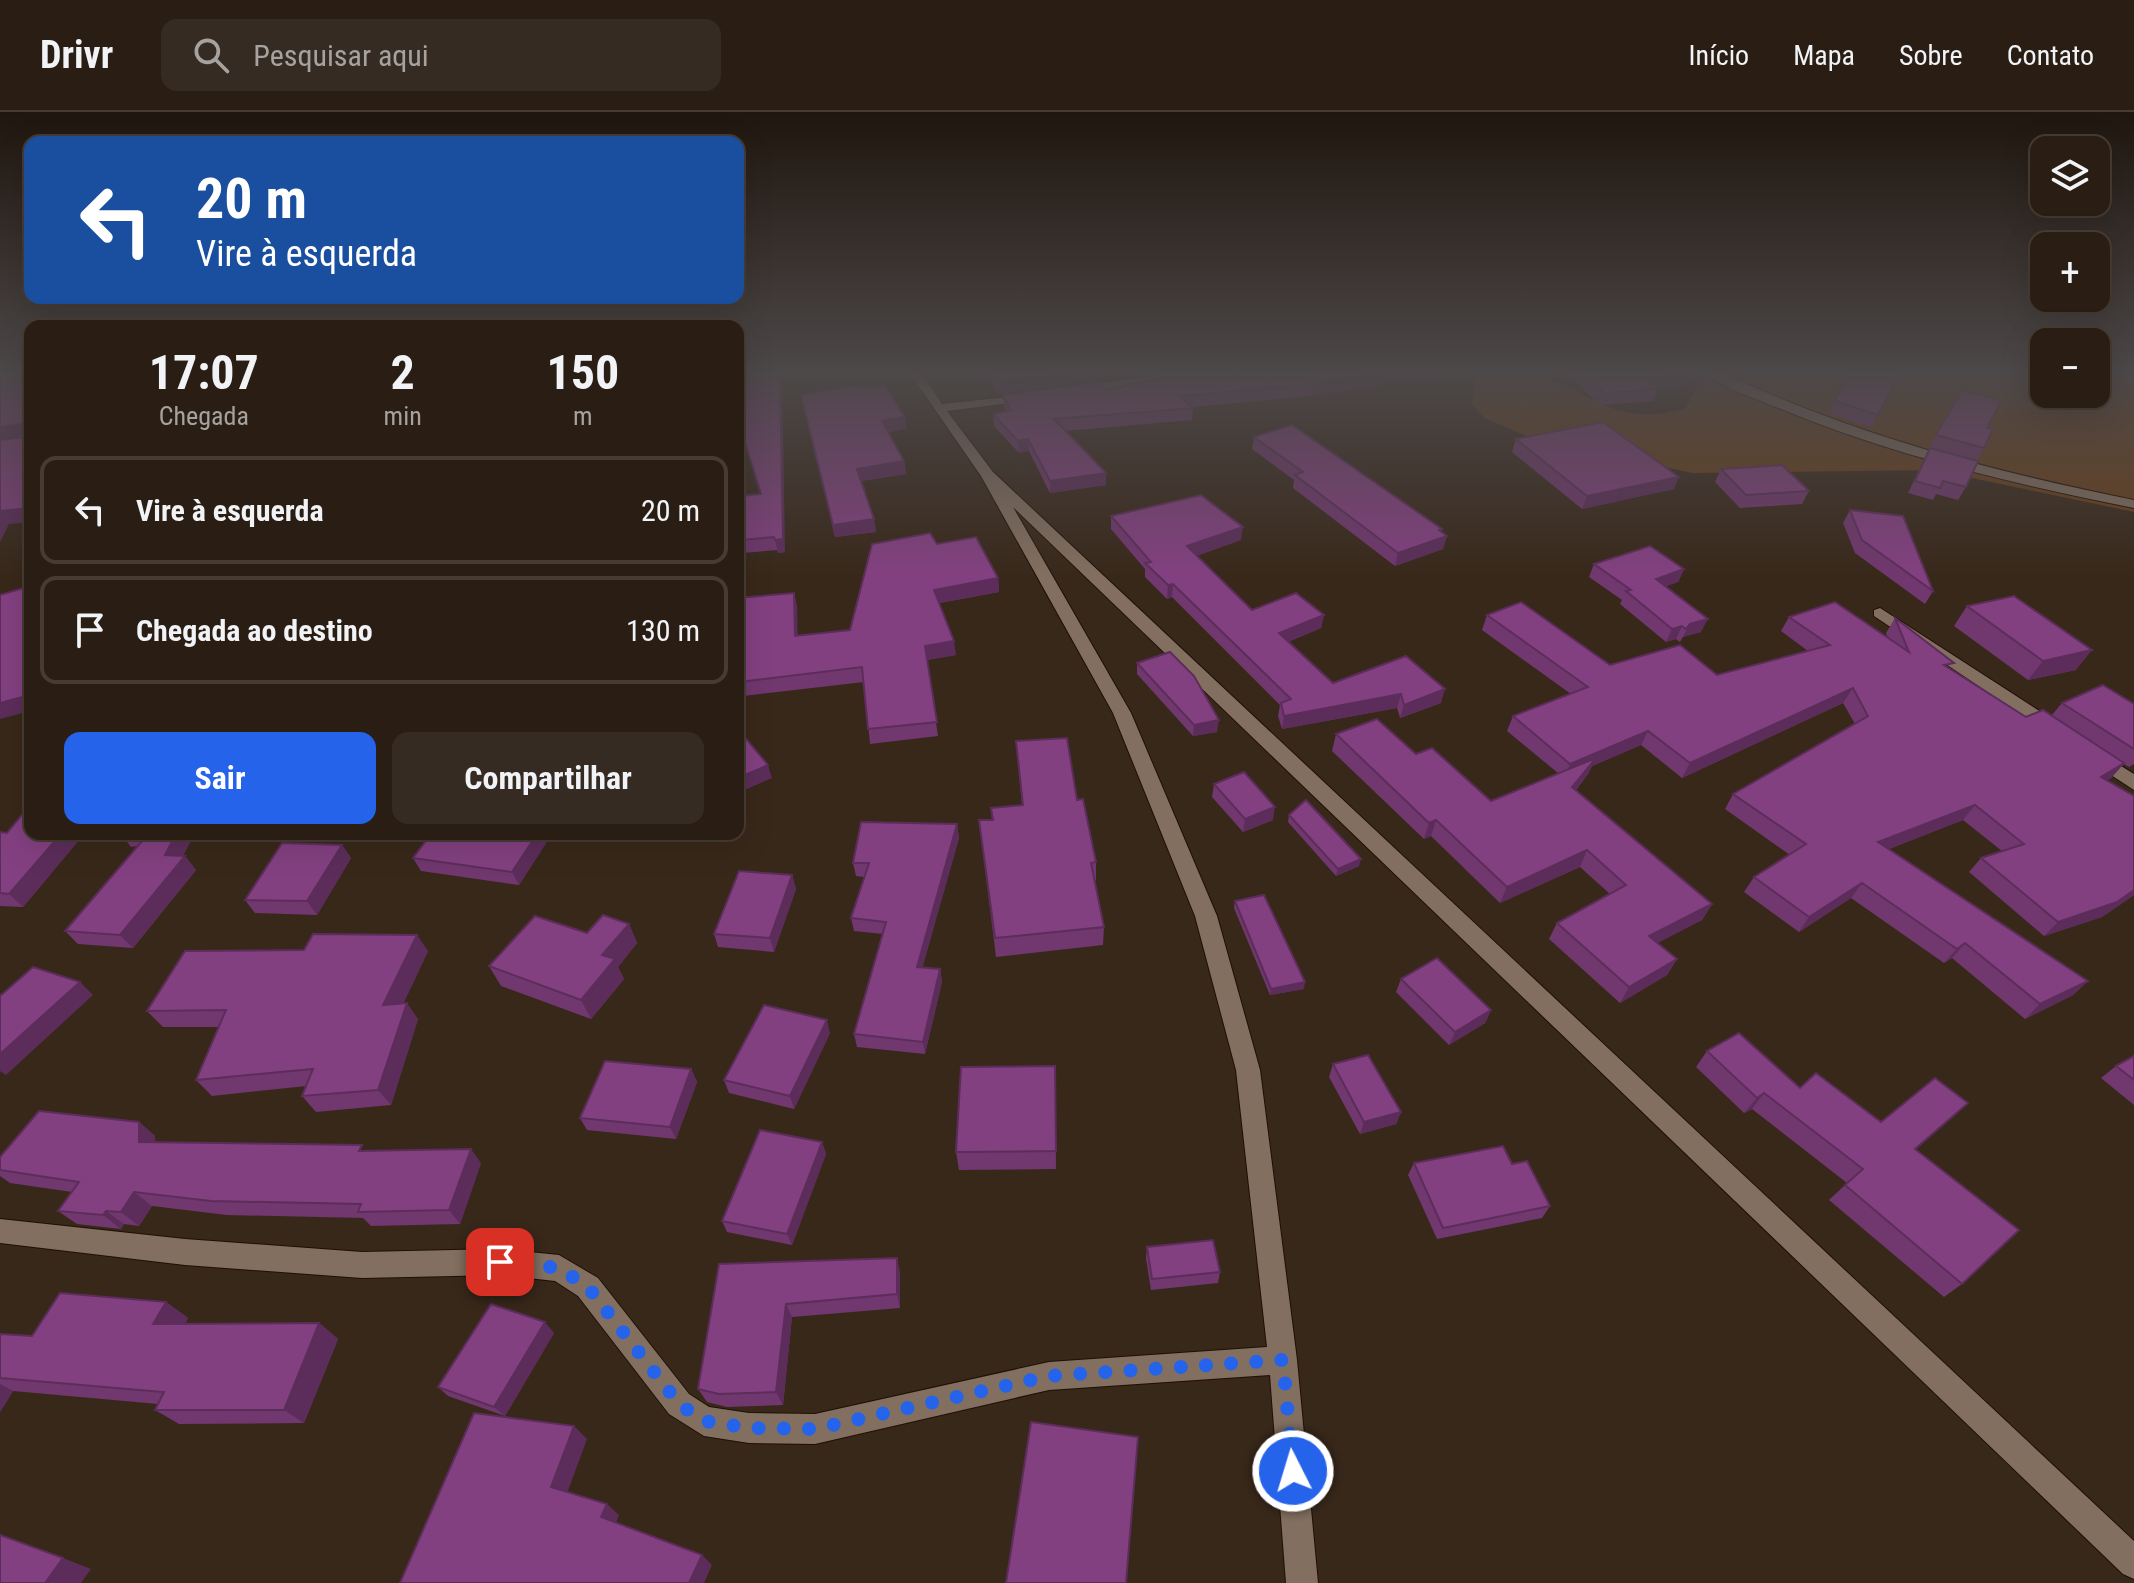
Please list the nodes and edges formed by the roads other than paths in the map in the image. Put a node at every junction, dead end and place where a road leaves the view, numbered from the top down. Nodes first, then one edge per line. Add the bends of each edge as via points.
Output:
1 (963, 441) edge
2 (1875, 441) edge
3 (988, 475) junction
4 (2134, 504) edge
5 (1880, 613) dead end
6 (2134, 783) edge
7 (0, 1231) edge
8 (1283, 1360) junction
9 (2134, 1563) edge
10 (1302, 1583) edge

1 - 3 street
2 - 4 street via 2024,483
3 - 8 street via 1122,713 1206,916 1248,1070
3 - 9 street
5 - 6 street
7 - 8 street via 362,1265 500,1262 559,1268 588,1287 679,1404 704,1421 749,1428 815,1429 1049,1376
8 - 10 street

